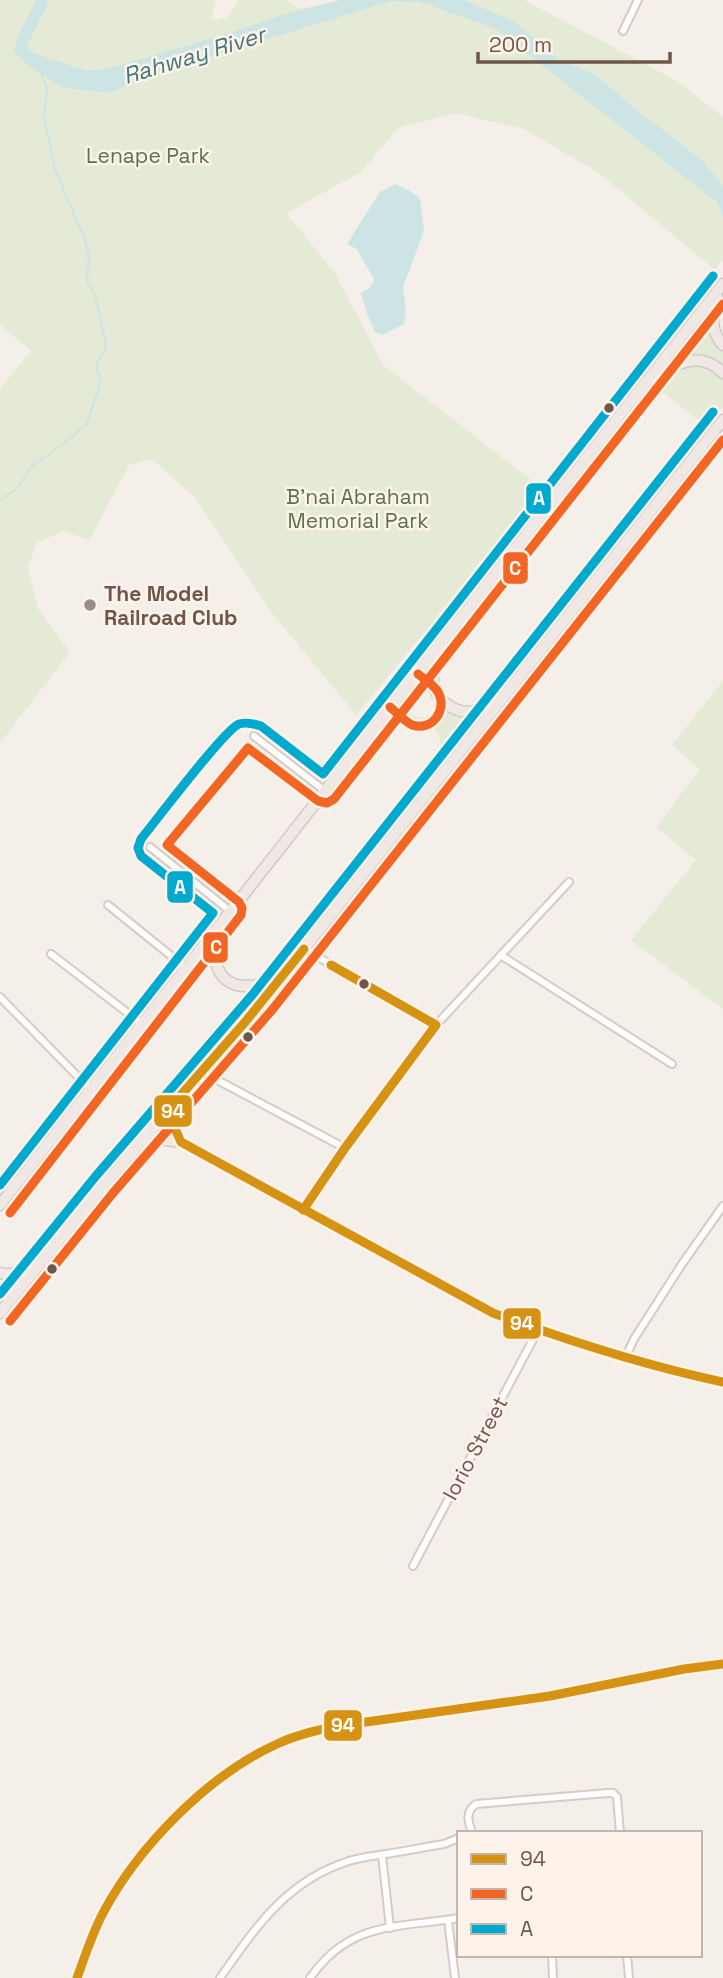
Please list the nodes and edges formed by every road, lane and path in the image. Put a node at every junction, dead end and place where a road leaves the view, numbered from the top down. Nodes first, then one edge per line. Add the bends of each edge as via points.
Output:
1 (638, 0) edge
2 (623, 31) dead end
3 (720, 288) edge
4 (723, 345) edge
5 (723, 373) edge
6 (645, 383) junction
7 (723, 412) edge
8 (723, 420) edge
9 (715, 429) junction
10 (440, 645) junction
11 (505, 695) junction
12 (254, 736) dead end
13 (325, 791) junction
14 (150, 847) dead end
15 (569, 882) dead end
16 (108, 905) dead end
17 (230, 911) junction
18 (219, 925) junction
19 (304, 949) junction
20 (51, 954) dead end
21 (502, 956) junction
22 (186, 967) junction
23 (285, 973) junction
24 (0, 997) edge
25 (142, 1024) junction
26 (436, 1025) junction
27 (672, 1063) dead end
28 (202, 1072) junction
29 (90, 1090) junction
30 (173, 1104) junction
31 (181, 1142) junction
32 (136, 1146) junction
33 (345, 1149) junction
34 (0, 1205) edge
35 (723, 1206) edge
36 (303, 1210) junction
37 (41, 1262) junction
38 (0, 1273) edge
39 (0, 1313) edge
40 (538, 1330) junction
41 (626, 1356) junction
42 (723, 1382) edge
43 (413, 1566) dead end
44 (723, 1664) edge
45 (471, 1831) edge
46 (620, 1831) edge
47 (457, 1839) edge
48 (382, 1855) junction
49 (457, 1918) edge
50 (448, 1920) junction
51 (390, 1928) junction
52 (552, 1957) edge
53 (627, 1957) edge
54 (78, 1978) edge
55 (220, 1978) edge
56 (310, 1978) edge
57 (455, 1978) edge
58 (553, 1978) edge
59 (629, 1978) edge

1 - 2 street
3 - 4 highway via 713,326
3 - 6 highway
5 - 6 highway via 708,362 692,360
6 - 10 highway
7 - 9 highway
8 - 9 highway
9 - 11 highway
10 - 11 highway via 433,682 447,704 472,712
10 - 13 highway
11 - 19 highway via 440,784
12 - 13 street
13 - 17 highway
14 - 17 street
15 - 21 street
16 - 22 street
17 - 18 highway
18 - 22 highway
18 - 23 highway via 216,961 230,981 251,987
19 - 23 highway
19 - 26 street
20 - 25 street
21 - 26 street
21 - 27 street
22 - 25 highway
23 - 28 highway
24 - 29 street
25 - 29 highway
26 - 33 street
28 - 30 highway
28 - 33 street
29 - 34 highway
30 - 31 highway via 172,1122
30 - 32 highway
31 - 32 highway via 159,1139
31 - 36 street
32 - 37 highway
33 - 36 street
35 - 41 street
36 - 40 street via 471,1302
37 - 38 highway via 19,1273
37 - 39 highway
40 - 41 street
40 - 43 street, Iorio Street
41 - 42 street
44 - 54 street via 517,1702 333,1726 267,1749 207,1787 159,1836 105,1910
45 - 46 street via 469,1809 482,1802 608,1793 617,1797
47 - 48 street
48 - 51 street
48 - 55 street via 334,1866 289,1893 265,1916
49 - 50 street
50 - 51 street
50 - 57 street
51 - 56 street via 368,1931 342,1944
52 - 58 street
53 - 59 street

